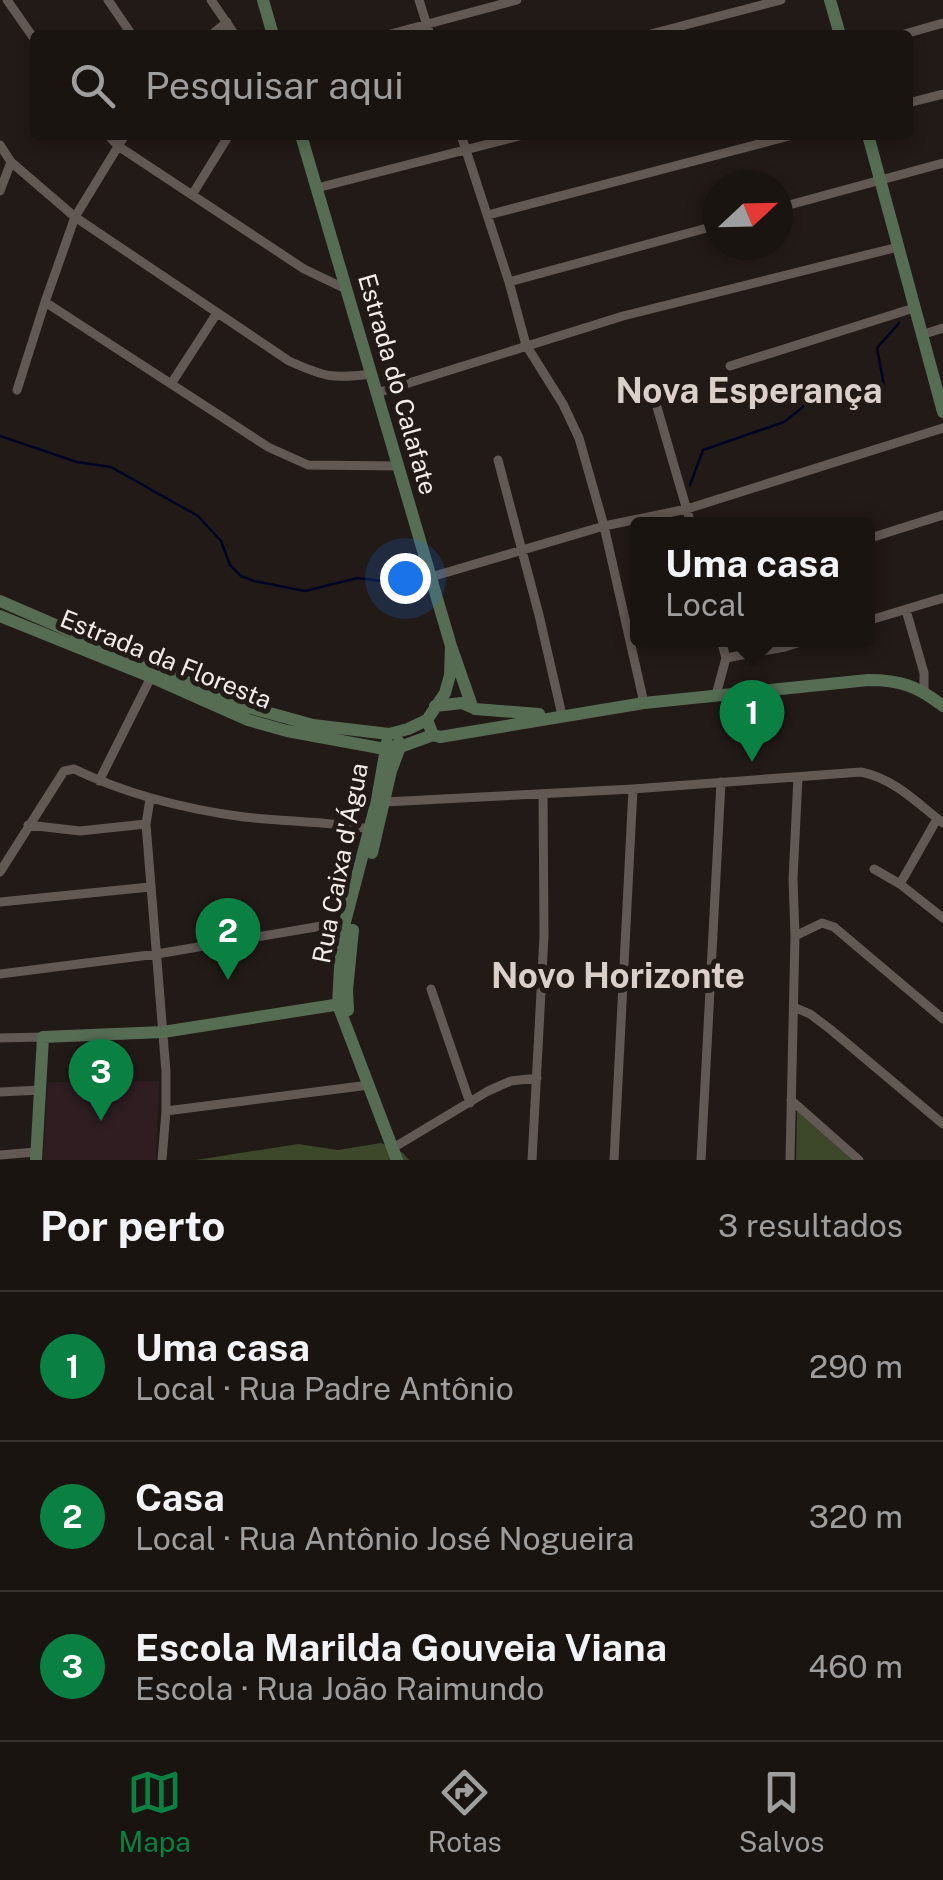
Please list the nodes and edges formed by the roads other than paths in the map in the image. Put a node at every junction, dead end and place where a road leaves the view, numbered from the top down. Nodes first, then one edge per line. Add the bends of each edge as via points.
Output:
1 (7, 0) edge
2 (108, 0) edge
3 (211, 0) edge
4 (264, 0) edge
5 (419, 0) edge
6 (517, 0) edge
7 (782, 0) edge
8 (830, 0) edge
9 (227, 22) junction
10 (943, 23) edge
11 (129, 30) edge
12 (218, 30) edge
13 (232, 30) edge
14 (272, 30) edge
15 (429, 30) edge
16 (665, 30) edge
17 (839, 30) edge
18 (913, 32) edge
19 (30, 33) edge
20 (943, 94) edge
21 (913, 103) edge
22 (113, 140) edge
23 (121, 140) edge
24 (226, 140) edge
25 (303, 140) edge
26 (463, 140) edge
27 (504, 140) edge
28 (775, 140) edge
29 (869, 140) edge
30 (0, 144) edge
31 (118, 146) junction
32 (466, 150) junction
33 (11, 162) junction
34 (943, 163) edge
35 (880, 181) junction
36 (317, 188) junction
37 (0, 191) edge
38 (192, 195) junction
39 (793, 204) edge
40 (488, 215) junction
41 (75, 217) junction
42 (703, 228) edge
43 (898, 247) junction
44 (509, 282) junction
45 (346, 289) junction
46 (45, 302) junction
47 (914, 308) junction
48 (217, 313) junction
49 (943, 328) edge
50 (920, 335) junction
51 (526, 346) junction
52 (730, 366) dead end
53 (371, 374) junction
54 (171, 384) junction
55 (17, 390) dead end
56 (652, 390) dead end
57 (377, 393) junction
58 (943, 411) edge
59 (943, 428) edge
60 (498, 460) dead end
61 (398, 466) junction
62 (687, 510) junction
63 (943, 515) edge
64 (651, 517) edge
65 (689, 517) edge
66 (630, 521) edge
67 (604, 526) junction
68 (875, 536) edge
69 (521, 550) junction
70 (431, 577) junction
71 (943, 598) edge
72 (0, 602) edge
73 (906, 610) junction
74 (0, 616) edge
75 (875, 619) edge
76 (630, 641) edge
77 (451, 646) junction
78 (631, 647) edge
79 (723, 647) edge
80 (786, 647) edge
81 (726, 658) junction
82 (151, 677) junction
83 (924, 692) junction
84 (716, 695) junction
85 (644, 703) junction
86 (435, 706) junction
87 (943, 706) edge
88 (474, 708) junction
89 (562, 715) junction
90 (426, 720) junction
91 (472, 731) junction
92 (433, 735) junction
93 (393, 741) junction
94 (798, 777) junction
95 (100, 781) junction
96 (721, 782) junction
97 (633, 789) junction
98 (543, 794) junction
99 (150, 799) junction
100 (385, 802) junction
101 (940, 821) edge
102 (146, 824) junction
103 (28, 825) junction
104 (373, 829) junction
105 (874, 870) dead end
106 (0, 872) edge
107 (900, 884) junction
108 (150, 887) junction
109 (0, 902) edge
110 (943, 918) edge
111 (346, 922) junction
112 (795, 936) junction
113 (157, 954) junction
114 (0, 974) edge
115 (339, 976) junction
116 (432, 989) dead end
117 (342, 1004) junction
118 (794, 1007) junction
119 (317, 1008) junction
120 (943, 1019) edge
121 (162, 1032) junction
122 (43, 1037) junction
123 (0, 1038) edge
124 (536, 1078) junction
125 (369, 1086) junction
126 (40, 1090) junction
127 (0, 1092) edge
128 (791, 1100) junction
129 (470, 1104) junction
130 (166, 1111) junction
131 (943, 1124) edge
132 (395, 1154) edge
133 (0, 1156) edge
134 (36, 1156) edge
135 (162, 1160) edge
136 (532, 1160) edge
137 (614, 1160) edge
138 (701, 1160) edge
139 (790, 1160) edge
140 (859, 1160) edge

1 - 19 street
2 - 11 street
3 - 9 street
4 - 14 street
5 - 15 street
6 - 15 street
7 - 16 street
8 - 17 street
9 - 12 street
9 - 13 street
10 - 18 street
20 - 21 street
22 - 31 street
23 - 31 street
24 - 38 street
25 - 36 street, Estrada do Calafate
26 - 32 street
27 - 32 street
28 - 40 street
29 - 35 street
30 - 33 street
31 - 38 street
31 - 41 street
32 - 36 street
32 - 40 street
33 - 37 street
33 - 41 street
34 - 35 street
35 - 39 street
35 - 43 street
36 - 45 street, Estrada do Calafate
38 - 45 street
40 - 44 street
41 - 46 street
41 - 48 street
42 - 44 street
43 - 47 street
43 - 51 street
44 - 51 street
45 - 53 street, Estrada do Calafate
46 - 54 street
46 - 55 street
47 - 50 street
47 - 52 street
48 - 53 street via 312,371 339,378
48 - 54 street
49 - 50 street
50 - 58 street
51 - 57 street
51 - 67 street via 579,438
53 - 57 street, Estrada do Calafate
54 - 61 street via 308,465
56 - 62 street
57 - 61 street, Estrada do Calafate
59 - 62 street
60 - 69 street
61 - 70 street, Estrada do Calafate
62 - 64 street
62 - 65 street
63 - 68 street
66 - 67 street
67 - 69 street
67 - 76 street
69 - 70 street
69 - 89 street
70 - 77 street, Estrada do Calafate
71 - 73 street
72 - 93 street, Estrada da Floresta via 240,705
73 - 75 street
73 - 83 street
74 - 82 street, Estrada da Floresta
77 - 86 street, Estrada do Calafate via 450,675
77 - 88 street, Estrada do Calafate
78 - 85 street
79 - 81 street
80 - 81 street
81 - 84 street
82 - 93 street, Estrada da Floresta via 248,720 314,736
82 - 95 street
83 - 84 street via 868,680
83 - 87 street
84 - 85 street
85 - 89 street
86 - 88 street via 462,702
86 - 90 street
88 - 89 street
88 - 91 street
89 - 91 street
90 - 92 street
90 - 93 street
91 - 92 street
92 - 93 street, Estrada da Floresta
93 - 100 street, Rua Caixa d'Água
93 - 104 street, Rua Caixa d'Água
94 - 96 street
94 - 101 street via 877,775
94 - 112 street
95 - 99 street
95 - 103 street via 64,771
96 - 97 street
96 - 138 street
97 - 98 street
97 - 137 street
98 - 100 street
98 - 124 street
99 - 102 street
99 - 104 street via 246,817
100 - 104 street, Rua Caixa d'Água
101 - 107 street
102 - 103 street via 80,830
102 - 108 street
103 - 106 street
104 - 111 street, Rua Caixa d'Água
104 - 117 street, Rua Caixa d'Água
105 - 107 street
107 - 110 street
108 - 109 street
108 - 113 street
111 - 113 street
111 - 115 street, Rua Caixa d'Água
112 - 118 street
112 - 120 street via 822,923 834,927
113 - 114 street
113 - 121 street
115 - 117 street, Rua Caixa d'Água
115 - 119 street
116 - 129 street
117 - 119 street
117 - 125 street, Rua Caixa d'Água
118 - 128 street
118 - 131 street
119 - 121 street
121 - 122 street
121 - 130 street
122 - 123 street
122 - 126 street
124 - 129 street via 511,1080
124 - 136 street
125 - 130 street
125 - 132 street, Rua Caixa d'Água
126 - 127 street
126 - 134 street
128 - 139 street
128 - 140 street
129 - 132 street
130 - 135 street
133 - 134 street

